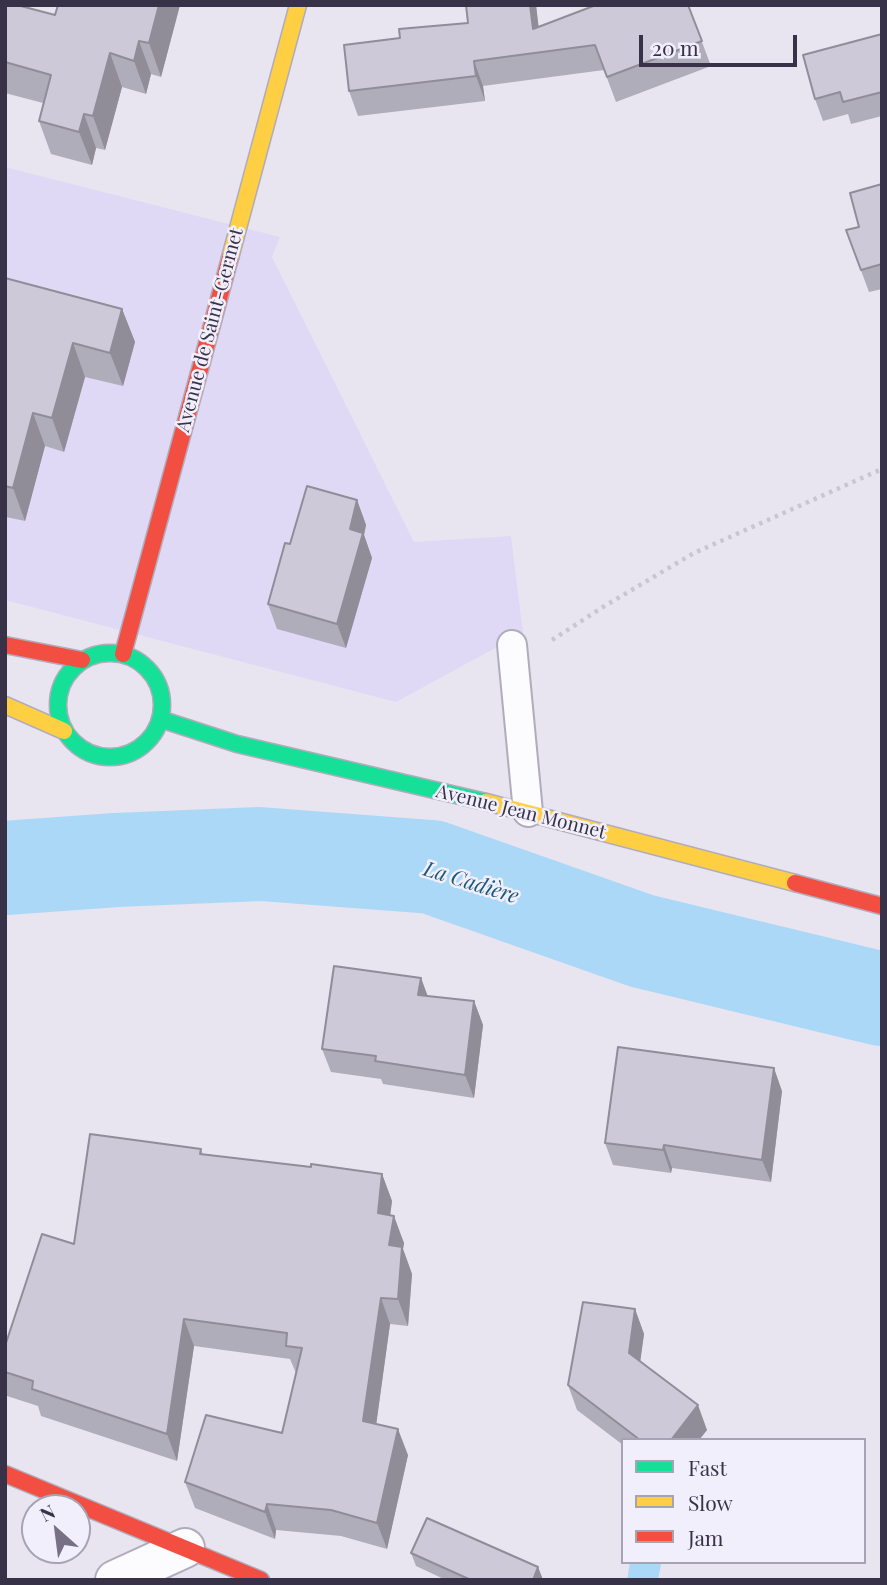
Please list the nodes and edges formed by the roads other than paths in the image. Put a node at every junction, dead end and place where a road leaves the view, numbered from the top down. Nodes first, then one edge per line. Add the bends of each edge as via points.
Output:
1 (298, 5) edge
2 (5, 645) edge
3 (123, 654) junction
4 (513, 656) road end
5 (82, 660) junction
6 (5, 705) edge
7 (160, 719) junction
8 (64, 731) junction
9 (528, 812) junction
10 (882, 905) edge
11 (5, 1474) edge
12 (185, 1548) junction
13 (115, 1580) edge
14 (261, 1580) edge

1 - 3 street, Avenue de Saint-Germet
2 - 5 street
3 - 5 street
3 - 7 street via 141,663 155,679 162,698
4 - 9 lane
5 - 8 street via 59,692 58,712
6 - 8 street
7 - 8 street via 136,750 116,757 96,755 77,746
7 - 9 street, Avenue Jean Monnet via 237,744
9 - 10 street, Avenue Jean Monnet
11 - 12 street
12 - 13 street
12 - 14 street

